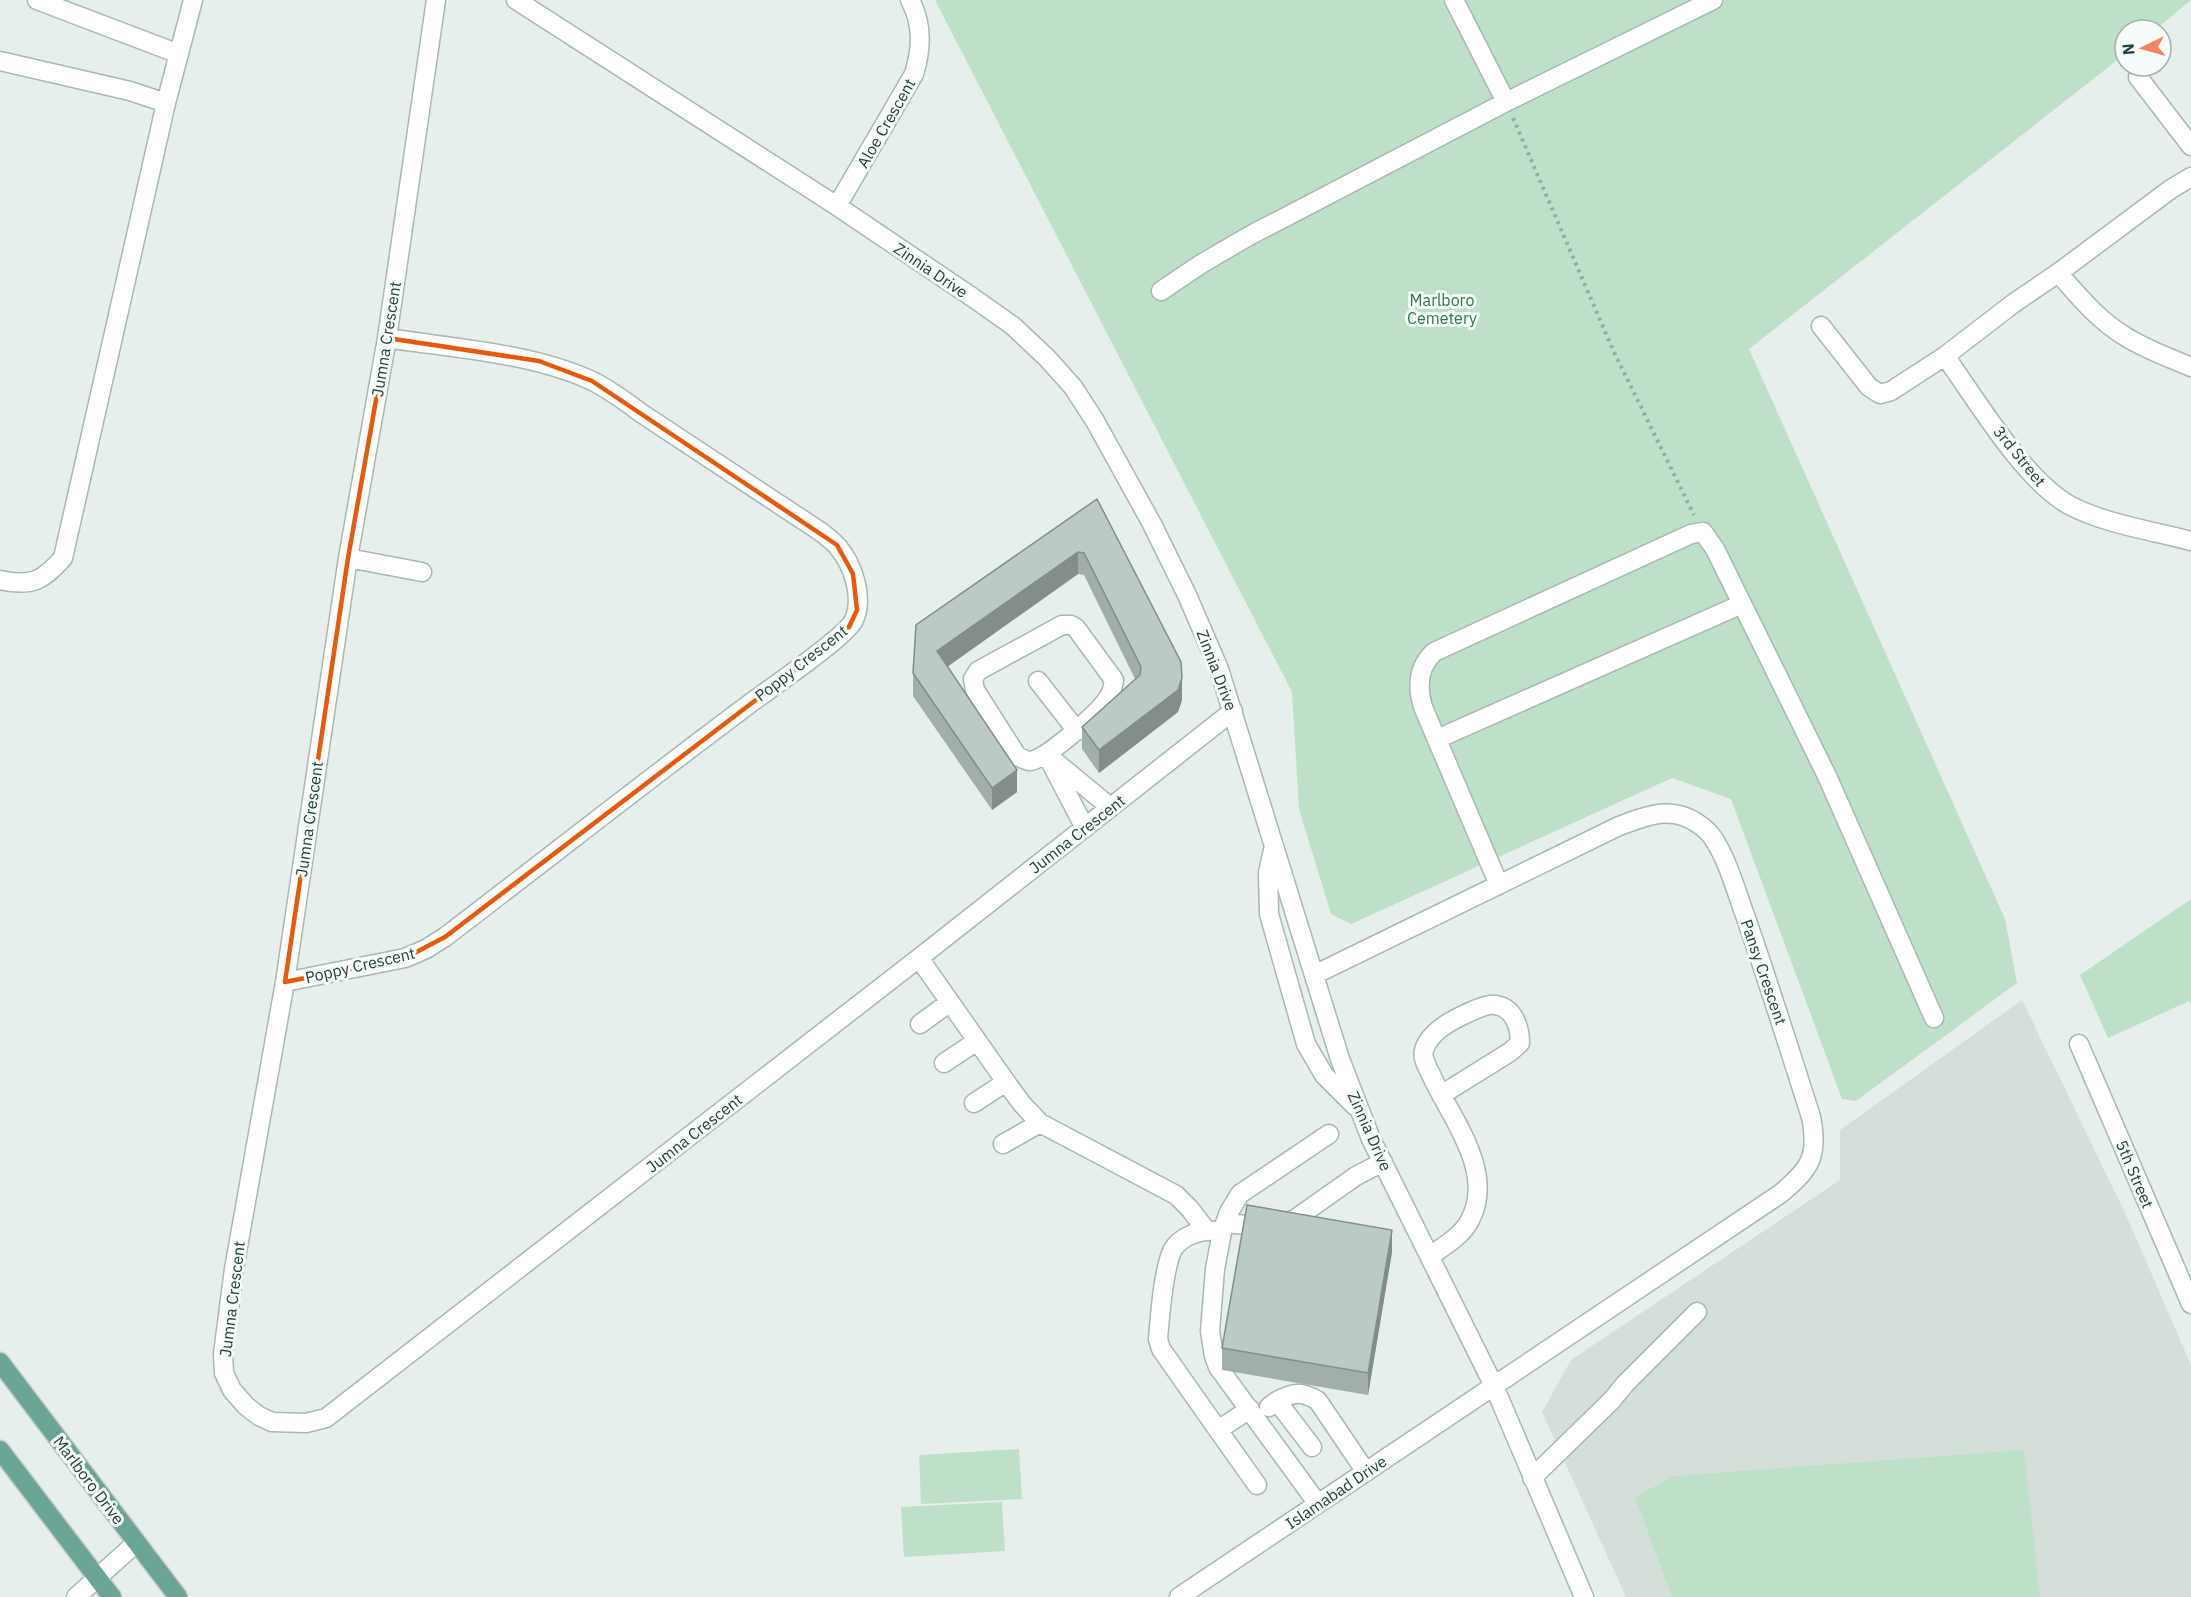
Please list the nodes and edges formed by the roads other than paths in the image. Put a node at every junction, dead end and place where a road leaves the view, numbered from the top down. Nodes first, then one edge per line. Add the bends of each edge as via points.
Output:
1 (37, 0) edge
2 (193, 0) edge
3 (436, 0) edge
4 (516, 0) edge
5 (910, 0) edge
6 (1454, 0) edge
7 (1713, 0) edge
8 (76, 7) edge
9 (179, 54) junction
10 (0, 61) edge
11 (2139, 78) edge
12 (1506, 102) junction
13 (166, 103) junction
14 (2191, 146) edge
15 (2191, 177) edge
16 (837, 207) junction
17 (2058, 273) junction
18 (1161, 291) dead end
19 (1821, 326) dead end
20 (387, 338) junction
21 (1945, 356) junction
22 (2191, 367) edge
23 (2191, 541) edge
24 (348, 558) junction
25 (422, 572) dead end
26 (0, 580) edge
27 (1742, 604) junction
28 (1038, 681) dead end
29 (1233, 711) junction
30 (1077, 731) junction
31 (1437, 739) junction
32 (1046, 754) junction
33 (1110, 807) junction
34 (1085, 828) junction
35 (1274, 844) junction
36 (1499, 885) junction
37 (919, 958) junction
38 (1314, 975) junction
39 (285, 982) junction
40 (950, 1002) junction
41 (1934, 1018) dead end
42 (920, 1024) dead end
43 (977, 1041) junction
44 (2079, 1044) dead end
45 (944, 1063) dead end
46 (1006, 1082) junction
47 (1441, 1095) junction
48 (974, 1103) dead end
49 (1360, 1112) junction
50 (1040, 1123) junction
51 (1329, 1134) dead end
52 (1003, 1144) dead end
53 (1383, 1162) junction
54 (1218, 1228) junction
55 (1430, 1256) junction
56 (2191, 1304) edge
57 (1697, 1312) dead end
58 (0, 1362) edge
59 (1494, 1386) junction
60 (1277, 1401) junction
61 (1252, 1413) junction
62 (1218, 1430) junction
63 (1312, 1447) dead end
64 (0, 1449) edge
65 (1365, 1472) junction
66 (1532, 1478) junction
67 (1257, 1485) dead end
68 (1318, 1504) junction
69 (136, 1542) junction
70 (97, 1578) junction
71 (76, 1597) edge
72 (112, 1597) edge
73 (178, 1597) edge
74 (1179, 1597) edge
75 (1584, 1597) edge

1 - 8 street
2 - 9 street
3 - 20 street, Jumna Crescent
4 - 16 street, Zinnia Drive
5 - 16 street, Aloe Crescent via 920,29 914,74
6 - 12 street
7 - 12 street
8 - 9 street
9 - 13 street
10 - 13 street
11 - 14 street
12 - 18 street via 1249,236
13 - 26 street via 63,558 47,576 30,582
15 - 17 street
16 - 29 street, Zinnia Drive via 1013,326 1073,387 1152,524 1205,636
17 - 21 street
17 - 22 street via 2098,316 2122,335
19 - 21 street via 1869,387 1880,394
20 - 24 street, Jumna Crescent
20 - 39 street, Poppy Crescent via 539,361 592,381 837,545 853,573 856,610 849,627 820,651 445,937 405,958
21 - 23 street, 3rd Street via 2013,451 2054,496 2099,517
24 - 25 street
24 - 39 street, Jumna Crescent
27 - 31 street
27 - 31 street via 1703,532 1691,534 1434,652 1422,670 1419,695
27 - 41 street via 1827,776
28 - 30 street
29 - 33 street, Jumna Crescent
29 - 35 street, Zinnia Drive
30 - 32 street
30 - 32 street via 1109,698 1114,680 1076,628 1062,625 978,671 973,679 975,690 1017,756 1032,761
31 - 36 street
32 - 33 street
32 - 34 street
33 - 34 street, Jumna Crescent
34 - 37 street, Jumna Crescent
35 - 38 street, Zinnia Drive
35 - 49 street via 1268,872 1269,914 1306,1044 1324,1074
36 - 38 street, Pansy Crescent
36 - 59 street, Pansy Crescent via 1648,815 1675,813 1698,823 1713,838 1731,876 1811,1117 1814,1140 1812,1162 1780,1194
37 - 39 street, Jumna Crescent via 326,1418 306,1423 272,1422 246,1406 224,1373 223,1354 234,1269
37 - 40 street
38 - 49 street, Zinnia Drive
40 - 42 street
40 - 43 street
43 - 45 street
43 - 46 street
44 - 56 street, 5th Street
46 - 48 street
46 - 50 street
47 - 47 street via 1423,1057 1431,1038 1440,1028 1482,1007 1495,1005 1505,1009 1516,1020 1520,1043
47 - 55 street via 1474,1161 1477,1204 1470,1221 1455,1238
49 - 53 street, Zinnia Drive
50 - 52 street
50 - 54 street via 1176,1195
51 - 54 street via 1240,1194
53 - 54 street via 1286,1223
53 - 55 street, Zinnia Drive
54 - 61 street via 1210,1331 1214,1356
54 - 62 street via 1181,1239 1173,1251 1158,1339
55 - 59 street, Zinnia Drive
57 - 66 street
58 - 69 main road, Marlboro Drive
59 - 65 street, Islamabad Drive
59 - 66 street, Zinnia Drive
60 - 61 street
60 - 63 street
60 - 65 street via 1296,1392 1318,1401
61 - 62 street
61 - 68 street
62 - 67 street
64 - 70 main road
65 - 68 street, Islamabad Drive
66 - 75 street, Zinnia Drive
68 - 74 street, Islamabad Drive
69 - 70 street
69 - 73 main road, Marlboro Drive
70 - 71 street
70 - 72 main road

